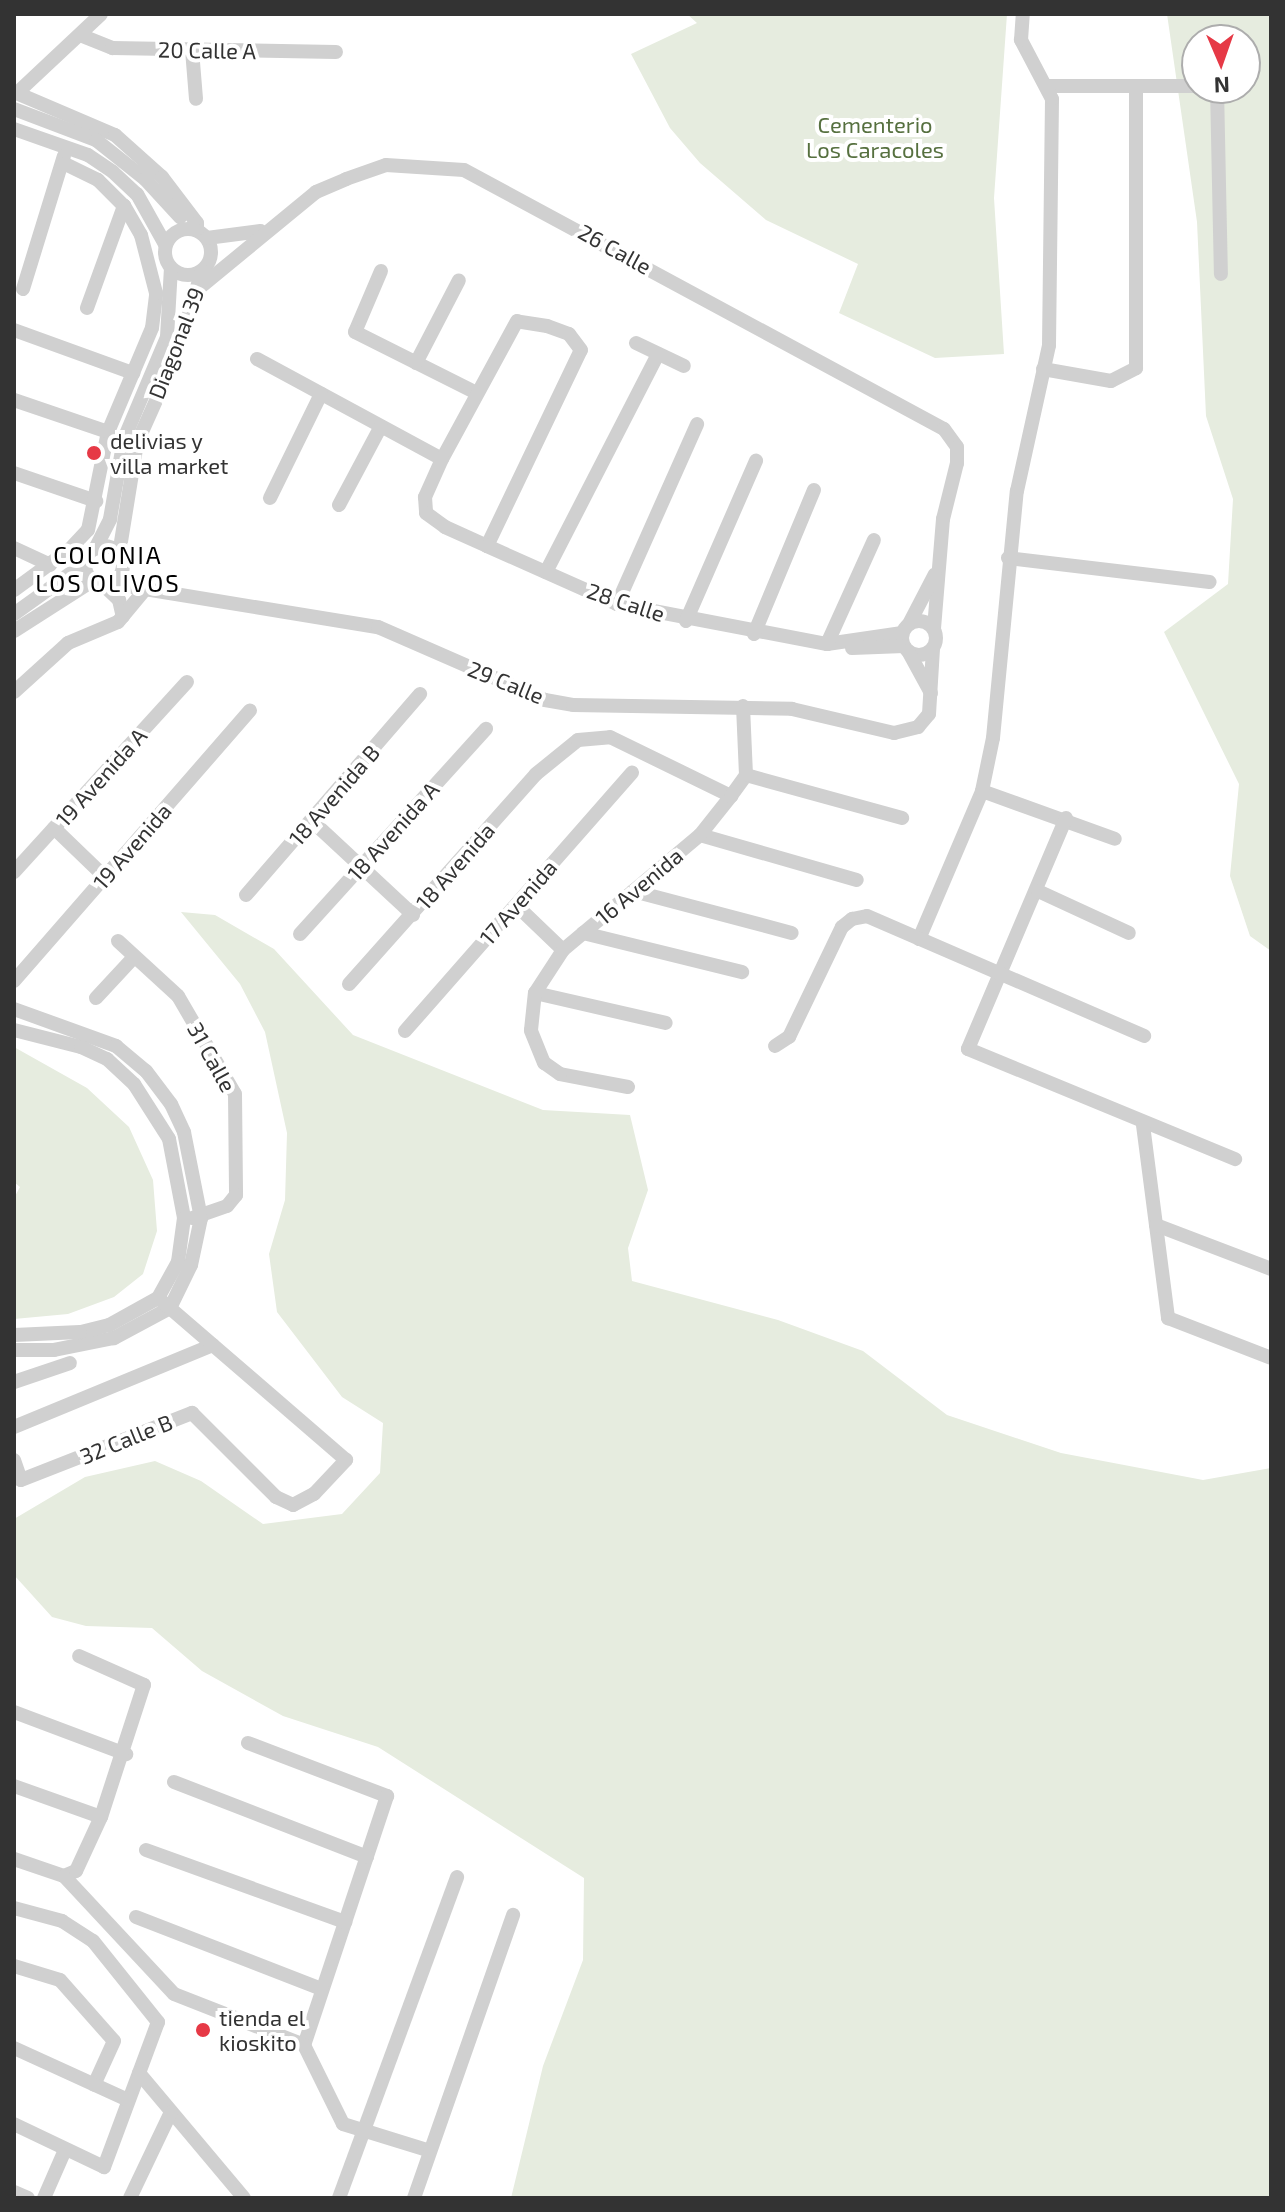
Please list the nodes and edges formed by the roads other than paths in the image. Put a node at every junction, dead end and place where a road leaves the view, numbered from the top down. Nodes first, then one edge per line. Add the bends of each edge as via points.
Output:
1 (101, 14) edge
2 (1023, 14) edge
3 (80, 35) junction
4 (192, 50) junction
5 (336, 52) dead end
6 (1049, 86) junction
7 (1181, 87) edge
8 (1136, 88) junction
9 (15, 92) edge
10 (196, 99) dead end
11 (1217, 104) edge
12 (14, 109) edge
13 (14, 129) edge
14 (63, 144) junction
15 (65, 164) junction
16 (124, 206) junction
17 (276, 224) junction
18 (198, 232) junction
19 (165, 244) junction
20 (234, 259) junction
21 (171, 268) junction
22 (204, 268) junction
23 (381, 271) dead end
24 (1221, 274) dead end
25 (459, 280) dead end
26 (23, 289) dead end
27 (198, 289) junction
28 (87, 308) dead end
29 (14, 330) edge
30 (636, 343) dead end
31 (658, 354) junction
32 (257, 359) dead end
33 (416, 363) junction
34 (684, 366) dead end
35 (1043, 369) junction
36 (133, 373) junction
37 (477, 393) junction
38 (321, 394) junction
39 (14, 400) edge
40 (697, 424) dead end
41 (381, 426) junction
42 (108, 432) junction
43 (442, 459) junction
44 (756, 461) dead end
45 (14, 473) edge
46 (814, 490) dead end
47 (270, 498) dead end
48 (96, 501) junction
49 (339, 505) dead end
50 (874, 540) dead end
51 (487, 546) junction
52 (14, 548) edge
53 (95, 549) junction
54 (121, 558) junction
55 (1008, 558) junction
56 (85, 563) junction
57 (50, 565) junction
58 (939, 567) junction
59 (546, 572) junction
60 (101, 582) junction
61 (1210, 582) dead end
62 (148, 586) junction
63 (14, 590) edge
64 (617, 604) junction
65 (14, 614) edge
66 (123, 617) junction
67 (686, 621) junction
68 (934, 628) junction
69 (14, 631) edge
70 (754, 634) junction
71 (906, 639) junction
72 (834, 644) junction
73 (933, 648) junction
74 (187, 682) dead end
75 (14, 692) edge
76 (420, 694) dead end
77 (931, 694) junction
78 (743, 706) junction
79 (250, 710) dead end
80 (486, 729) dead end
81 (632, 773) dead end
82 (746, 775) junction
83 (982, 791) junction
84 (731, 796) junction
85 (902, 818) dead end
86 (1066, 818) junction
87 (312, 821) junction
88 (54, 828) junction
89 (700, 835) junction
90 (1115, 839) dead end
91 (362, 867) junction
92 (14, 872) edge
93 (105, 877) junction
94 (857, 880) dead end
95 (633, 891) junction
96 (1038, 891) junction
97 (246, 895) dead end
98 (516, 905) junction
99 (413, 915) junction
100 (583, 933) junction
101 (792, 933) dead end
102 (1129, 933) dead end
103 (300, 934) dead end
104 (919, 939) junction
105 (118, 941) dead end
106 (563, 950) junction
107 (134, 957) junction
108 (742, 972) dead end
109 (999, 972) junction
110 (14, 981) edge
111 (349, 984) dead end
112 (535, 993) junction
113 (96, 998) dead end
114 (14, 1009) edge
115 (666, 1023) dead end
116 (14, 1030) edge
117 (405, 1031) dead end
118 (1144, 1036) dead end
119 (775, 1046) dead end
120 (628, 1087) dead end
121 (1143, 1125) junction
122 (1235, 1159) dead end
123 (184, 1218) junction
124 (201, 1218) junction
125 (1156, 1225) junction
126 (1271, 1269) edge
127 (164, 1303) junction
128 (14, 1335) edge
129 (213, 1345) junction
130 (17, 1350) edge
131 (1271, 1358) edge
132 (70, 1363) dead end
133 (20, 1380) edge
134 (14, 1427) edge
135 (14, 1460) edge
136 (79, 1656) dead end
137 (14, 1712) edge
138 (248, 1743) dead end
139 (126, 1754) junction
140 (174, 1782) dead end
141 (14, 1786) edge
142 (101, 1817) junction
143 (146, 1850) dead end
144 (367, 1857) junction
145 (14, 1859) edge
146 (64, 1876) junction
147 (457, 1877) dead end
148 (14, 1908) edge
149 (513, 1915) dead end
150 (136, 1917) dead end
151 (345, 1922) junction
152 (14, 1966) edge
153 (322, 1989) junction
154 (304, 2045) junction
155 (14, 2048) edge
156 (139, 2073) junction
157 (94, 2085) junction
158 (128, 2100) junction
159 (171, 2112) junction
160 (14, 2124) edge
161 (364, 2130) junction
162 (65, 2150) junction
163 (430, 2151) junction
164 (14, 2192) edge
165 (28, 2198) edge
166 (44, 2198) edge
167 (130, 2198) edge
168 (244, 2198) edge
169 (339, 2198) edge
170 (414, 2198) edge

1 - 3 street
2 - 6 street via 1021,40
3 - 4 street, 20 Calle A via 112,48
3 - 9 street
4 - 5 street, 20 Calle A
4 - 10 street
6 - 8 street
6 - 35 street via 1050,324
7 - 8 street
8 - 35 street via 1136,368 1111,381
9 - 18 street via 115,135 162,177 197,223
11 - 24 street
12 - 18 street via 96,140
13 - 14 street
14 - 15 street
14 - 19 street via 88,155 137,194
15 - 16 street, Diagonal 39 via 98,180
15 - 26 street
16 - 28 street
16 - 36 street, Diagonal 39 via 152,264 156,293 152,328
17 - 18 street, 26 Calle via 252,236
17 - 20 street, 26 Calle
17 - 58 street, 26 Calle via 316,192 386,165 464,170 944,429 957,447 957,463
18 - 19 street via 175,232
18 - 22 street
19 - 21 street
20 - 22 street, 26 Calle
20 - 27 street, 26 Calle
21 - 22 street via 185,275
21 - 53 street, Diagonal 39 via 167,337 124,439 110,519
22 - 27 street, Diagonal 39
23 - 33 street via 355,332
25 - 33 street
27 - 54 street, Diagonal 39 via 137,443
29 - 36 street
30 - 31 street
31 - 34 street
31 - 59 street
32 - 38 street
33 - 37 street
35 - 55 street
36 - 42 street, Diagonal 39
37 - 43 street
37 - 51 street via 517,321 569,334 581,350
38 - 41 street
38 - 47 street
39 - 42 street
40 - 64 street
41 - 43 street
41 - 49 street
42 - 48 street, Diagonal 39
43 - 51 street, 28 Calle via 425,497 426,513
44 - 67 street
45 - 48 street
46 - 70 street
48 - 57 street, Diagonal 39 via 88,530
50 - 72 street
51 - 59 street, 28 Calle
52 - 57 street
53 - 54 street via 108,546
53 - 56 street
54 - 60 street via 118,577
54 - 62 street
55 - 61 street
55 - 83 street via 993,738
56 - 60 street
56 - 65 street
57 - 63 street, Diagonal 39
58 - 68 street
58 - 71 street
59 - 64 street, 28 Calle
60 - 62 street, 29 Calle
60 - 66 street via 119,600
60 - 69 street
62 - 66 street
62 - 78 street, 29 Calle via 378,627 545,700
64 - 67 street, 28 Calle
66 - 75 street via 68,643
67 - 70 street, 28 Calle
68 - 71 street via 922,621
68 - 73 street
70 - 72 street, 28 Calle
71 - 72 street, 28 Calle
71 - 73 street, 28 Calle via 922,655
71 - 77 street
73 - 77 street
74 - 88 street, 19 Avenida A
76 - 87 street, 18 Avenida B
77 - 78 street, 29 Calle via 929,714 918,727 894,733 792,709
78 - 82 street
79 - 93 street, 19 Avenida
80 - 91 street, 18 Avenida A
81 - 98 street, 17 Avenida
82 - 84 street, 16 Avenida
82 - 85 street
83 - 86 street
83 - 104 street
84 - 89 street, 16 Avenida
84 - 99 street, 18 Avenida via 610,737 578,740 562,749
86 - 90 street
86 - 96 street
87 - 91 street
87 - 97 street, 18 Avenida B
88 - 92 street, 19 Avenida A
88 - 93 street
89 - 94 street
89 - 95 street, 16 Avenida
91 - 99 street
91 - 103 street, 18 Avenida A
93 - 110 street, 19 Avenida
95 - 100 street, 16 Avenida
95 - 101 street
96 - 102 street
96 - 109 street
98 - 106 street
98 - 117 street, 17 Avenida
99 - 111 street, 18 Avenida
100 - 106 street, 16 Avenida
100 - 108 street
104 - 109 street
104 - 119 street via 867,916 852,919 827,952 789,1037
105 - 107 street, 31 Calle
106 - 112 street, 16 Avenida
107 - 113 street
107 - 124 street, 31 Calle via 178,996 235,1094 233,1201
109 - 118 street
109 - 121 street via 968,1049
112 - 115 street
112 - 120 street, 16 Avenida via 531,1030 544,1063 560,1074
114 - 124 street via 116,1046 146,1071 184,1132
116 - 123 street via 81,1047 107,1059 134,1084 169,1139
121 - 122 street
121 - 125 street
123 - 124 street
123 - 127 street via 178,1262
124 - 127 street via 191,1265
125 - 126 street
125 - 131 street via 1168,1318
127 - 128 street via 80,1332
127 - 129 street
127 - 130 street via 114,1338 83,1346
129 - 134 street
129 - 135 street, 32 Calle B via 346,1460 314,1494 293,1505 276,1497 192,1413 21,1480
130 - 133 street
132 - 133 street
136 - 139 street via 144,1685
137 - 139 street
138 - 144 street via 387,1796
139 - 142 street
140 - 144 street
141 - 142 street
142 - 146 street via 76,1871
143 - 151 street
144 - 151 street
145 - 146 street
146 - 154 street via 174,1994
147 - 161 street
148 - 156 street via 62,1921 93,1941 158,2022
149 - 163 street
150 - 153 street
151 - 153 street
152 - 157 street via 60,1980 114,2041
153 - 154 street
154 - 161 street via 343,2124
155 - 157 street
156 - 158 street
156 - 159 street
157 - 158 street
158 - 162 street via 104,2167
159 - 167 street
159 - 168 street
160 - 162 street
161 - 163 street
161 - 169 street
162 - 166 street
163 - 170 street
164 - 165 street

